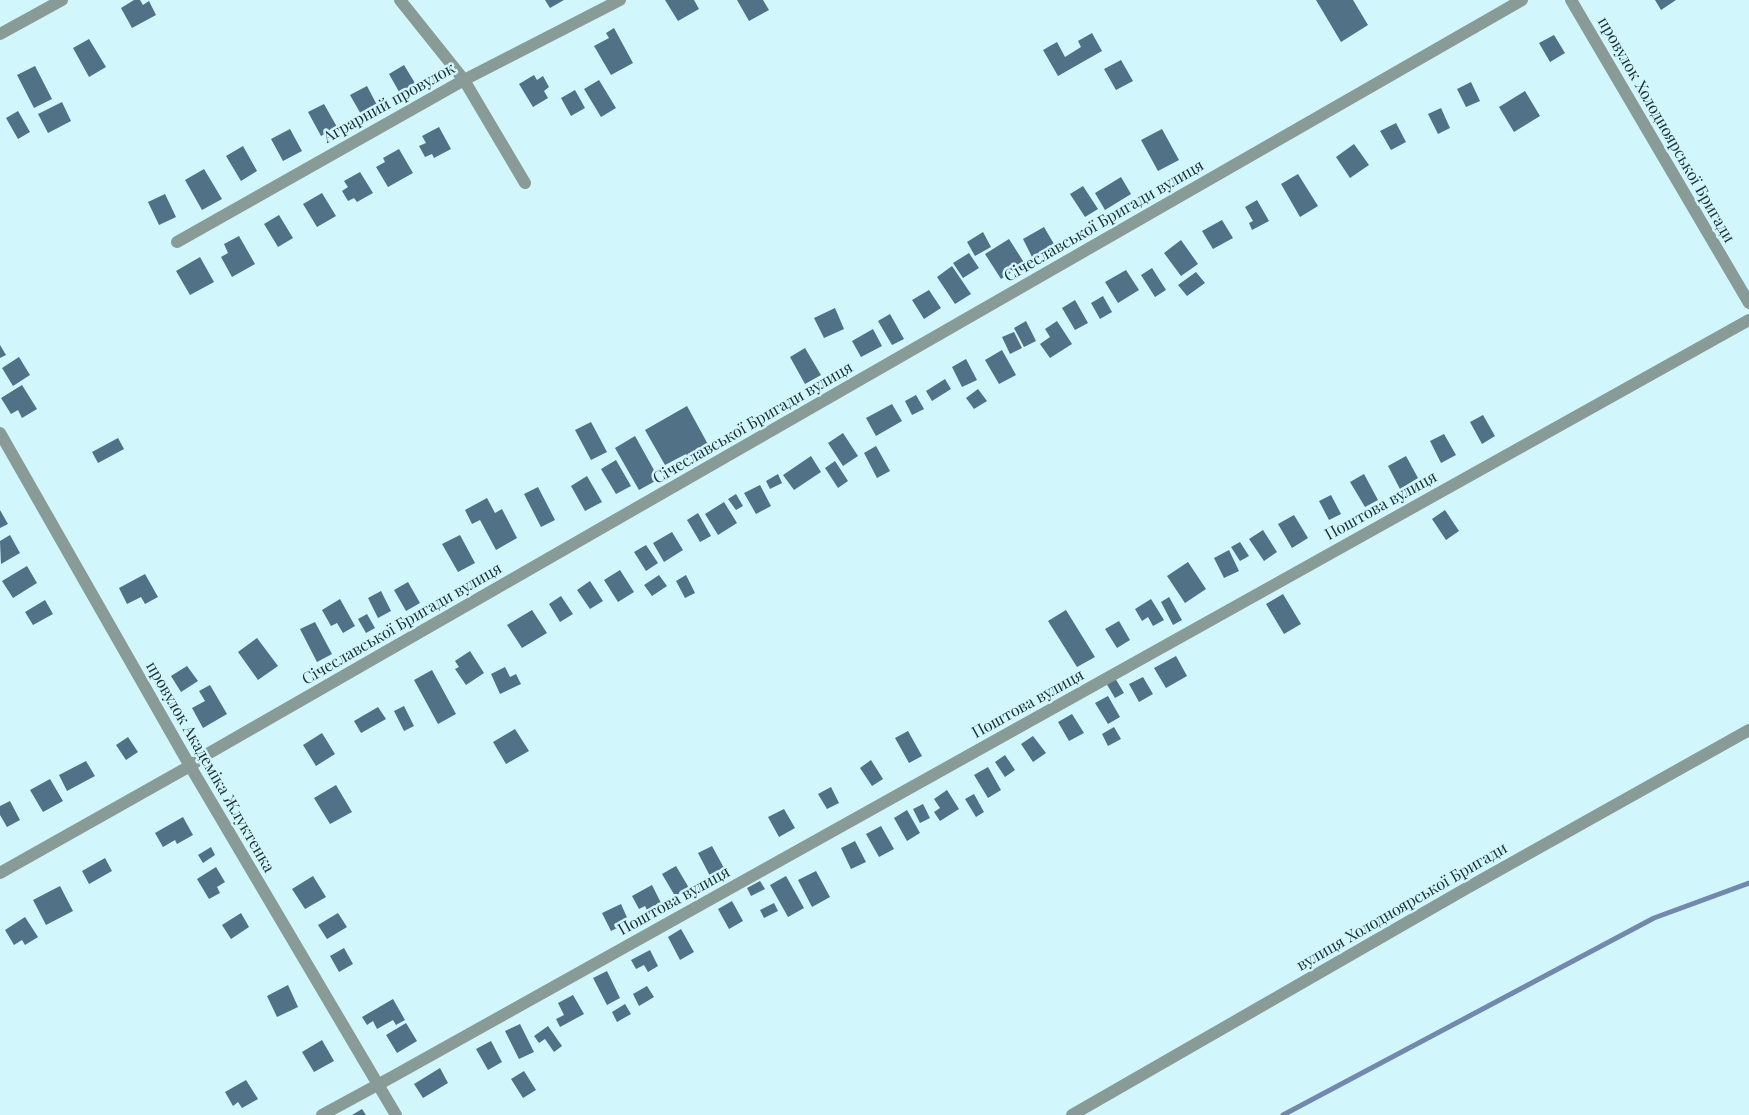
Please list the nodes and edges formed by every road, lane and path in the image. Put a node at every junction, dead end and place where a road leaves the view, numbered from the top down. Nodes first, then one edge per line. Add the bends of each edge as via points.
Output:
1 (62, 0) edge
2 (400, 0) edge
3 (620, 0) edge
4 (1522, 0) edge
5 (1571, 0) edge
6 (0, 34) edge
7 (464, 80) junction
8 (524, 183) dead end
9 (177, 242) dead end
10 (1749, 303) edge
11 (1749, 320) edge
12 (0, 433) edge
13 (4, 449) edge
14 (1749, 730) edge
15 (190, 766) junction
16 (0, 873) edge
17 (377, 1084) junction
18 (322, 1115) edge
19 (396, 1115) edge
20 (1072, 1115) edge

1 - 6 street
2 - 7 street
3 - 7 street, Аграрний провулок
4 - 15 street, Січеславської Бригади вулиця
5 - 10 street, провулок Холодноярської Бригади
7 - 8 street
7 - 9 street, Аграрний провулок
11 - 17 street, Поштова вулиця
12 - 13 street, провулок Академіка Жлуктенка
13 - 15 street, провулок Академіка Жлуктенка
14 - 20 street, вулиця Холодноярської Бригади
15 - 16 street, Січеславської Бригади вулиця
15 - 17 street, провулок Академіка Жлуктенка
17 - 18 street, Поштова вулиця
17 - 19 street, провулок Академіка Жлуктенка

